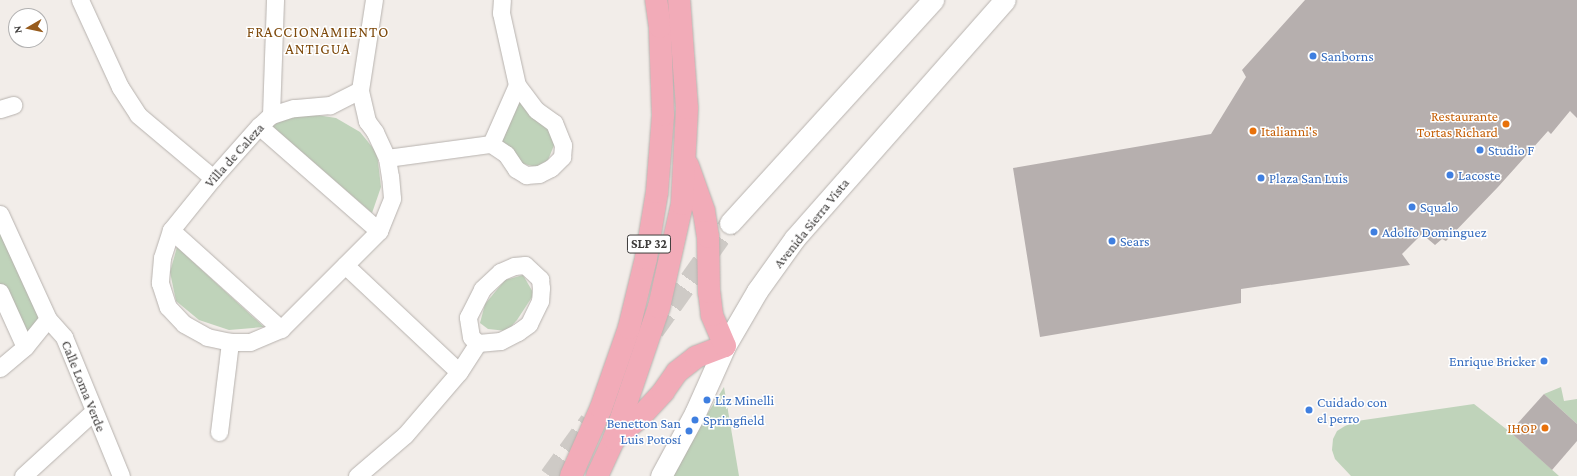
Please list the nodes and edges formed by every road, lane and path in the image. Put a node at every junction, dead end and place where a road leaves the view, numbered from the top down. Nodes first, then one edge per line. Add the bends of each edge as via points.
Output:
1 (80, 0) edge
2 (275, 0) edge
3 (374, 0) edge
4 (502, 0) edge
5 (656, 0) edge
6 (679, 0) edge
7 (933, 0) edge
8 (1005, 0) edge
9 (517, 85) junction
10 (360, 90) junction
11 (265, 120) junction
12 (491, 144) junction
13 (387, 158) junction
14 (684, 158) junction
15 (213, 178) junction
16 (0, 214) edge
17 (730, 223) tunnel mouth
18 (171, 230) junction
19 (379, 231) junction
20 (345, 265) junction
21 (0, 292) edge
22 (48, 319) junction
23 (281, 329) junction
24 (230, 342) junction
25 (478, 343) junction
26 (25, 346) junction
27 (725, 346) junction
28 (0, 368) edge
29 (460, 372) junction
30 (94, 411) junction
31 (219, 432) dead end
32 (614, 439) junction
33 (23, 476) edge
34 (121, 476) edge
35 (357, 476) edge
36 (571, 476) edge
37 (598, 476) edge
38 (661, 476) edge

1 - 15 street via 120,87 138,115
2 - 11 street
3 - 10 street
4 - 9 street via 501,13
5 - 36 highway, SLP 32 via 660,26 663,115 657,192 646,258 629,328 601,408
6 - 14 highway, SLP 32 via 687,108
7 - 17 street
8 - 27 street, Avenida Sierra Vista via 795,238 757,291
9 - 12 street
9 - 12 street via 536,110 554,123 563,145 562,157 551,168 539,174 526,175 516,169 506,154
10 - 11 street, Villa de Caleza via 330,105 293,108
10 - 13 street, Villa de Caleza via 367,122 375,132
11 - 15 street, Villa de Caleza
11 - 19 street
12 - 13 street
13 - 19 street, Villa de Caleza via 392,198
14 - 27 highway via 704,210 712,315
14 - 32 highway, SLP 32 via 682,204 659,307
15 - 18 street, Villa de Caleza
16 - 22 street, Calle Loma Verde
18 - 23 street
18 - 24 street, Villa de Caleza via 162,258 160,283 168,307 184,324 207,337
19 - 20 street, Villa de Caleza
20 - 23 street, Villa de Caleza
20 - 29 street
21 - 26 street
22 - 26 street
22 - 30 street, Calle Loma Verde via 64,337
23 - 24 street, Villa de Caleza via 250,342
24 - 31 street
25 - 25 street via 471,337 468,317 482,289 500,272 514,266 525,265 540,279 541,288 540,300 529,324 500,341
25 - 29 street
26 - 28 street
27 - 32 highway via 696,357 677,372 641,416
27 - 38 street, Avenida Sierra Vista via 695,413
29 - 35 street via 405,435
30 - 33 street
30 - 34 street, Calle Loma Verde
32 - 37 highway, SLP 32

